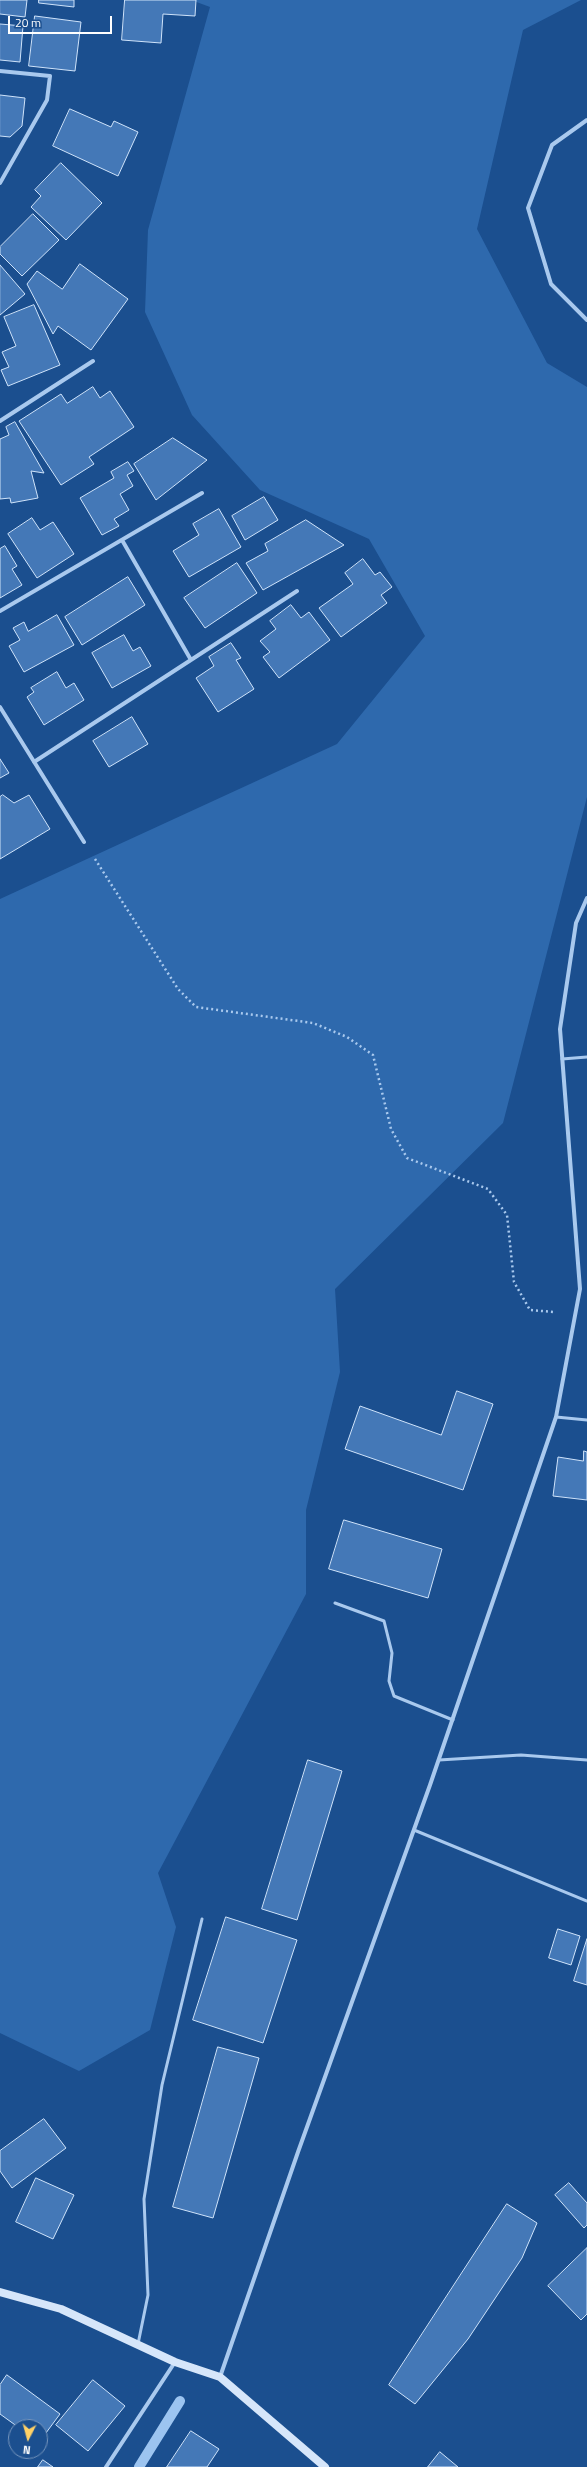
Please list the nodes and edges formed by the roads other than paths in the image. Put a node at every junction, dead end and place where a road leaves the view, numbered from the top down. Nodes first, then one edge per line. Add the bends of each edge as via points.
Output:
1 (0, 71) edge
2 (587, 120) edge
3 (0, 183) edge
4 (587, 320) edge
5 (94, 361) dead end
6 (0, 421) edge
7 (202, 493) dead end
8 (122, 540) junction
9 (297, 590) dead end
10 (0, 611) edge
11 (191, 660) junction
12 (0, 707) edge
13 (34, 762) junction
14 (84, 842) road end
15 (587, 898) edge
16 (587, 1057) edge
17 (562, 1059) junction
18 (556, 1417) junction
19 (587, 1420) edge
20 (335, 1603) dead end
21 (453, 1720) junction
22 (439, 1760) junction
23 (587, 1760) edge
24 (414, 1830) junction
25 (587, 1901) edge
26 (202, 1919) dead end
27 (0, 2292) edge
28 (138, 2344) junction
29 (175, 2362) junction
30 (220, 2377) junction
31 (106, 2467) edge
32 (325, 2467) edge

1 - 3 street via 50,76 47,100
2 - 4 street via 552,145 528,208 551,284
5 - 6 street
7 - 8 street
8 - 10 street
8 - 11 street
9 - 11 street
11 - 13 street
12 - 13 street
13 - 14 street
15 - 17 street via 576,923 560,1029
16 - 17 lane
17 - 18 street via 580,1289
18 - 19 lane
18 - 21 street
20 - 21 lane via 384,1621 392,1653 390,1680 394,1696
21 - 22 street
22 - 23 lane via 521,1755
22 - 24 street
24 - 25 lane
24 - 30 street
26 - 28 lane via 162,2085 144,2199 148,2295
27 - 28 street via 61,2309
28 - 29 street
29 - 30 street
29 - 31 street
30 - 32 street

